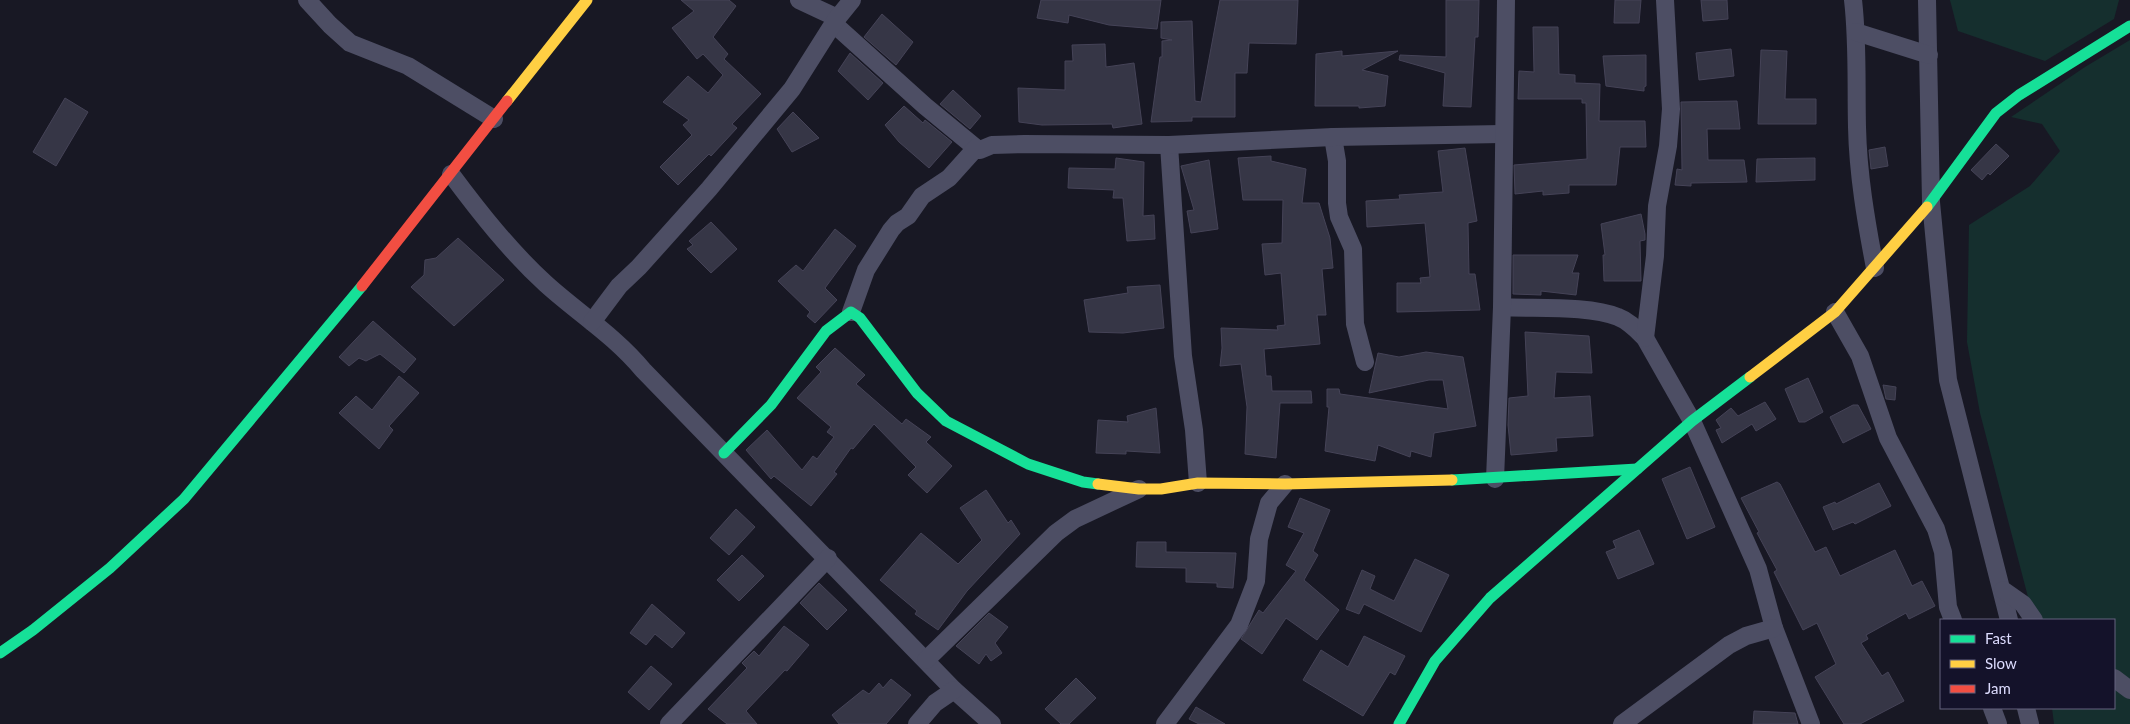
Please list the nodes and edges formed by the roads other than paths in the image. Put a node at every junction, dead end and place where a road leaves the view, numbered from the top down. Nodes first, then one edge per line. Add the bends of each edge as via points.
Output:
1 (307, 0) edge
2 (587, 0) edge
3 (799, 0) edge
4 (852, 0) edge
5 (1506, 0) edge
6 (1665, 0) edge
7 (1852, 0) edge
8 (1927, 0) edge
9 (835, 23) junction
10 (2130, 26) edge
11 (1856, 32) junction
12 (1929, 55) junction
13 (494, 119) junction
14 (1502, 134) junction
15 (1333, 137) junction
16 (1169, 145) junction
17 (976, 148) junction
18 (451, 174) junction
19 (1931, 202) junction
20 (1875, 268) junction
21 (1502, 307) junction
22 (852, 312) junction
23 (1835, 312) junction
24 (592, 322) junction
25 (1645, 338) junction
26 (1365, 362) dead end
27 (1692, 421) junction
28 (724, 453) junction
29 (1637, 469) junction
30 (1495, 479) junction
31 (1198, 482) junction
32 (1284, 484) junction
33 (1139, 489) junction
34 (828, 558) junction
35 (2003, 590) junction
36 (1953, 619) edge
37 (2009, 619) edge
38 (2033, 619) edge
39 (1774, 628) junction
40 (0, 652) edge
41 (926, 660) junction
42 (2115, 679) edge
43 (954, 690) junction
44 (2130, 690) edge
45 (1992, 709) edge
46 (2026, 709) edge
47 (669, 724) edge
48 (917, 724) edge
49 (992, 724) edge
50 (1165, 724) edge
51 (1399, 724) edge
52 (1622, 724) edge
53 (1812, 724) edge
54 (1998, 724) edge
55 (2030, 724) edge

1 - 13 street via 350,43 408,66
2 - 13 street
3 - 9 street via 831,15
4 - 9 street
5 - 14 street
6 - 25 street via 1671,109 1657,206 1655,256
7 - 11 street
8 - 12 street
9 - 17 street
9 - 24 street via 792,89 709,189 619,286
10 - 19 street via 1996,113
11 - 12 street
11 - 20 street via 1857,128 1864,206
12 - 19 street
13 - 18 street
14 - 15 street
14 - 21 street
15 - 16 street
15 - 26 street via 1337,161 1337,203 1354,255 1354,317
16 - 17 street via 1024,144
16 - 31 street via 1183,356
17 - 22 street via 949,178 922,196 908,216 891,230 866,270
18 - 24 street via 493,230 545,283
18 - 40 street via 334,322 184,499 110,568
19 - 20 street
19 - 35 street via 1948,380
20 - 23 street
21 - 25 street via 1600,312 1619,317
21 - 30 street
22 - 28 street via 826,331 771,404
22 - 33 street via 917,393 946,421 1014,458 1042,469 1084,482
23 - 27 street
23 - 36 street via 1860,356 1888,438 1936,529 1943,552 1948,607
24 - 28 street via 623,346
25 - 27 street
27 - 29 street
27 - 39 street via 1758,569
28 - 34 street
29 - 30 street
29 - 51 street via 1490,598 1461,628 1435,661
30 - 32 street
31 - 32 street
31 - 33 street via 1161,489
32 - 50 street via 1269,503 1259,539 1256,580 1239,625
33 - 41 street via 1101,506 1056,533
34 - 41 street
34 - 47 street
35 - 37 street
35 - 38 street via 2024,604
39 - 52 street via 1729,645
39 - 53 street
41 - 43 street
42 - 44 street
43 - 48 street via 934,703
43 - 49 street
45 - 54 street
46 - 55 street

